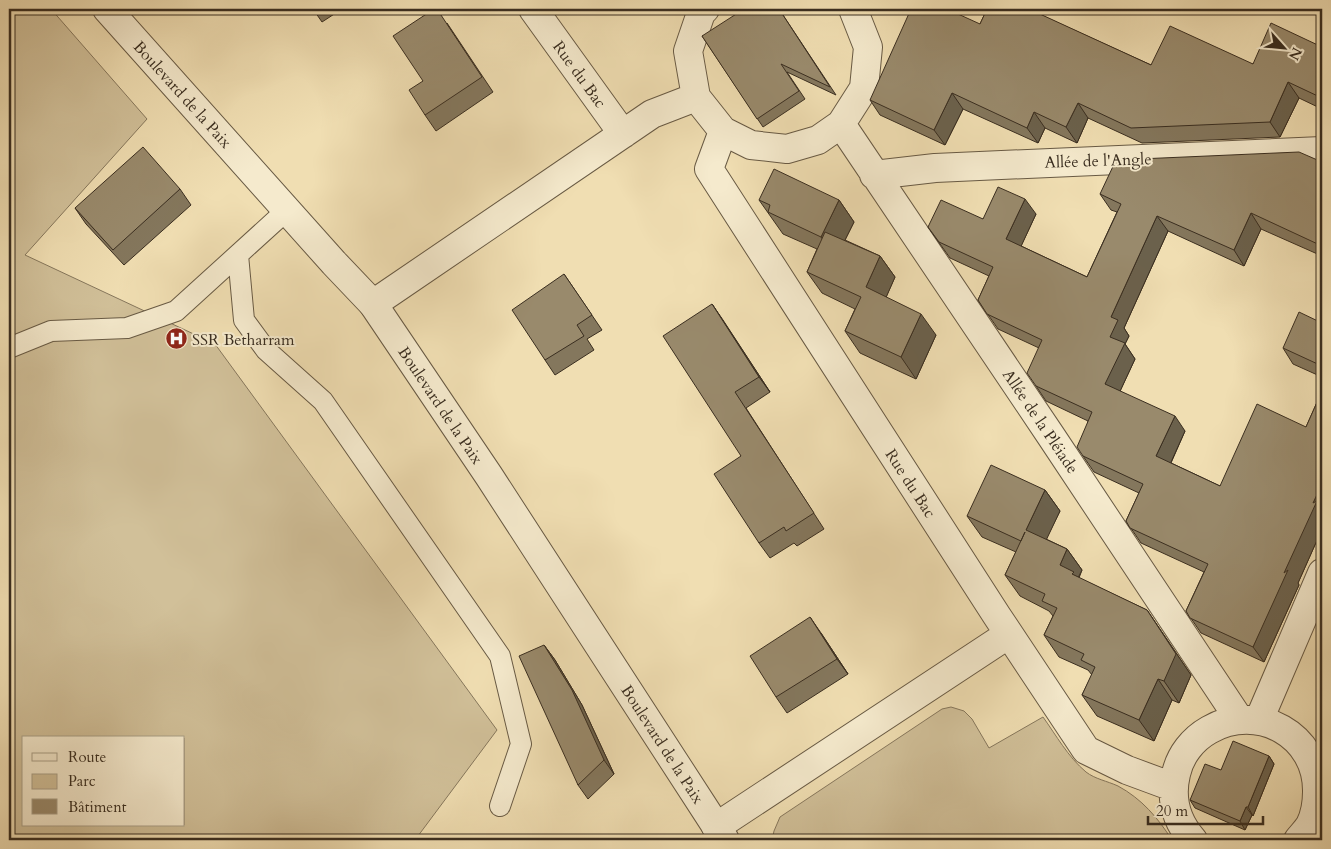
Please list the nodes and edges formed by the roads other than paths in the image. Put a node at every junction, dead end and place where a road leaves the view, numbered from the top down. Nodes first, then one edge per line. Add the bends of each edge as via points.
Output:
1 (107, 9) edge
2 (705, 9) edge
3 (852, 9) edge
4 (536, 10) edge
5 (696, 97) junction
6 (841, 124) junction
7 (723, 131) junction
8 (623, 134) junction
9 (1322, 151) edge
10 (874, 174) junction
11 (287, 210) junction
12 (238, 255) junction
13 (374, 304) junction
14 (9, 348) edge
15 (1322, 573) edge
16 (1009, 634) junction
17 (1249, 720) junction
18 (1173, 787) junction
19 (500, 806) dead end
20 (720, 834) edge
21 (1192, 840) edge
22 (1298, 840) edge

1 - 11 street, Boulevard de la Paix
2 - 5 street via 701,12 688,50
3 - 6 street via 868,47 864,88
4 - 8 street, Rue du Bac
5 - 7 street
5 - 8 street via 652,114
6 - 7 street via 818,140 787,149 751,146
6 - 10 street, Allée de la Pléiade
7 - 16 street, Rue du Bac via 709,170
8 - 13 street
9 - 10 street, Allée de l'Angle via 935,168
10 - 17 street, Allée de la Pléiade
11 - 12 lane
11 - 13 street, Boulevard de la Paix
12 - 14 lane via 176,311 127,328 51,331
12 - 19 lane via 244,320 266,350 324,401 500,656 521,744
13 - 20 street, Boulevard de la Paix
15 - 17 street
16 - 18 street, Rue du Bac via 1086,750
16 - 20 street
17 - 18 street via 1220,724 1202,734 1187,749 1177,767
17 - 22 street via 1281,728 1298,741 1311,760 1317,781 1317,803 1310,824
18 - 21 street via 1175,809 1183,829

